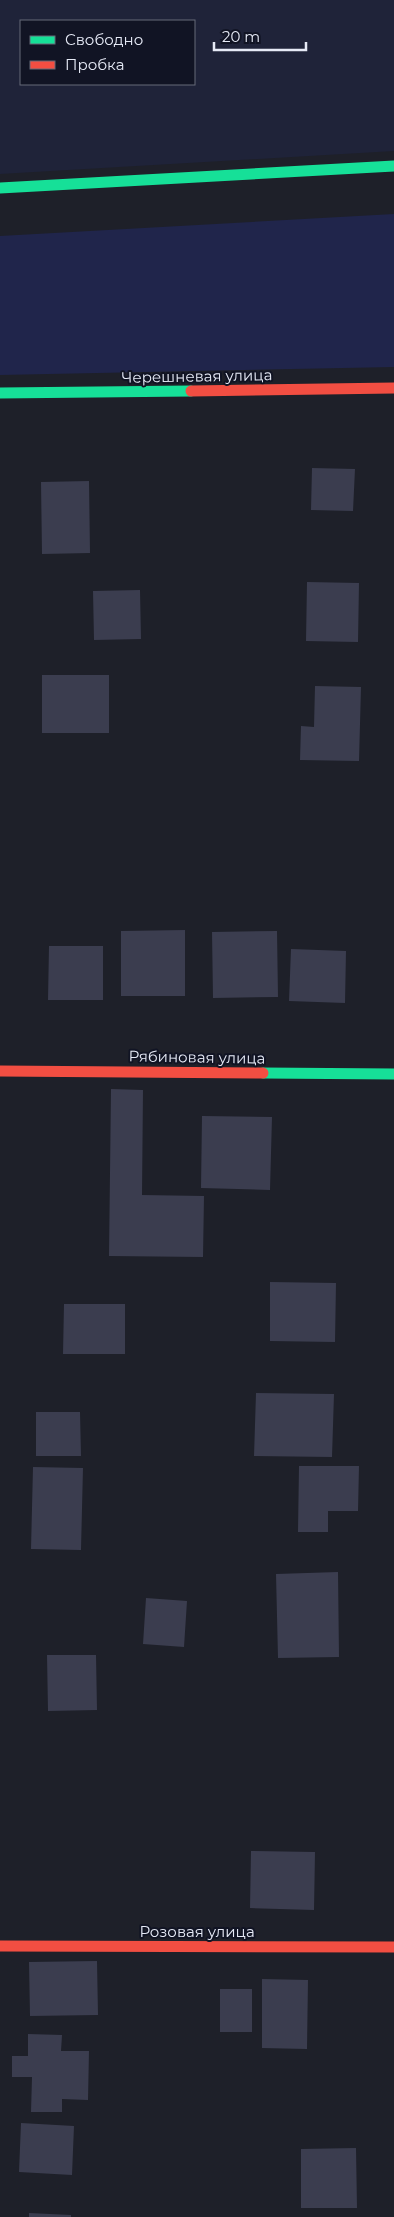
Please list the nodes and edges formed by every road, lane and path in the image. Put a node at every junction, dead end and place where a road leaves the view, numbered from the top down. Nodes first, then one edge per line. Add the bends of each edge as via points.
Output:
1 (394, 166) edge
2 (0, 188) edge
3 (394, 388) edge
4 (0, 393) edge
5 (0, 1070) edge
6 (394, 1074) edge
7 (0, 1946) edge
8 (394, 1947) edge

1 - 2 street
3 - 4 street, Черешневая улица
5 - 6 street, Рябиновая улица
7 - 8 street, Розовая улица

